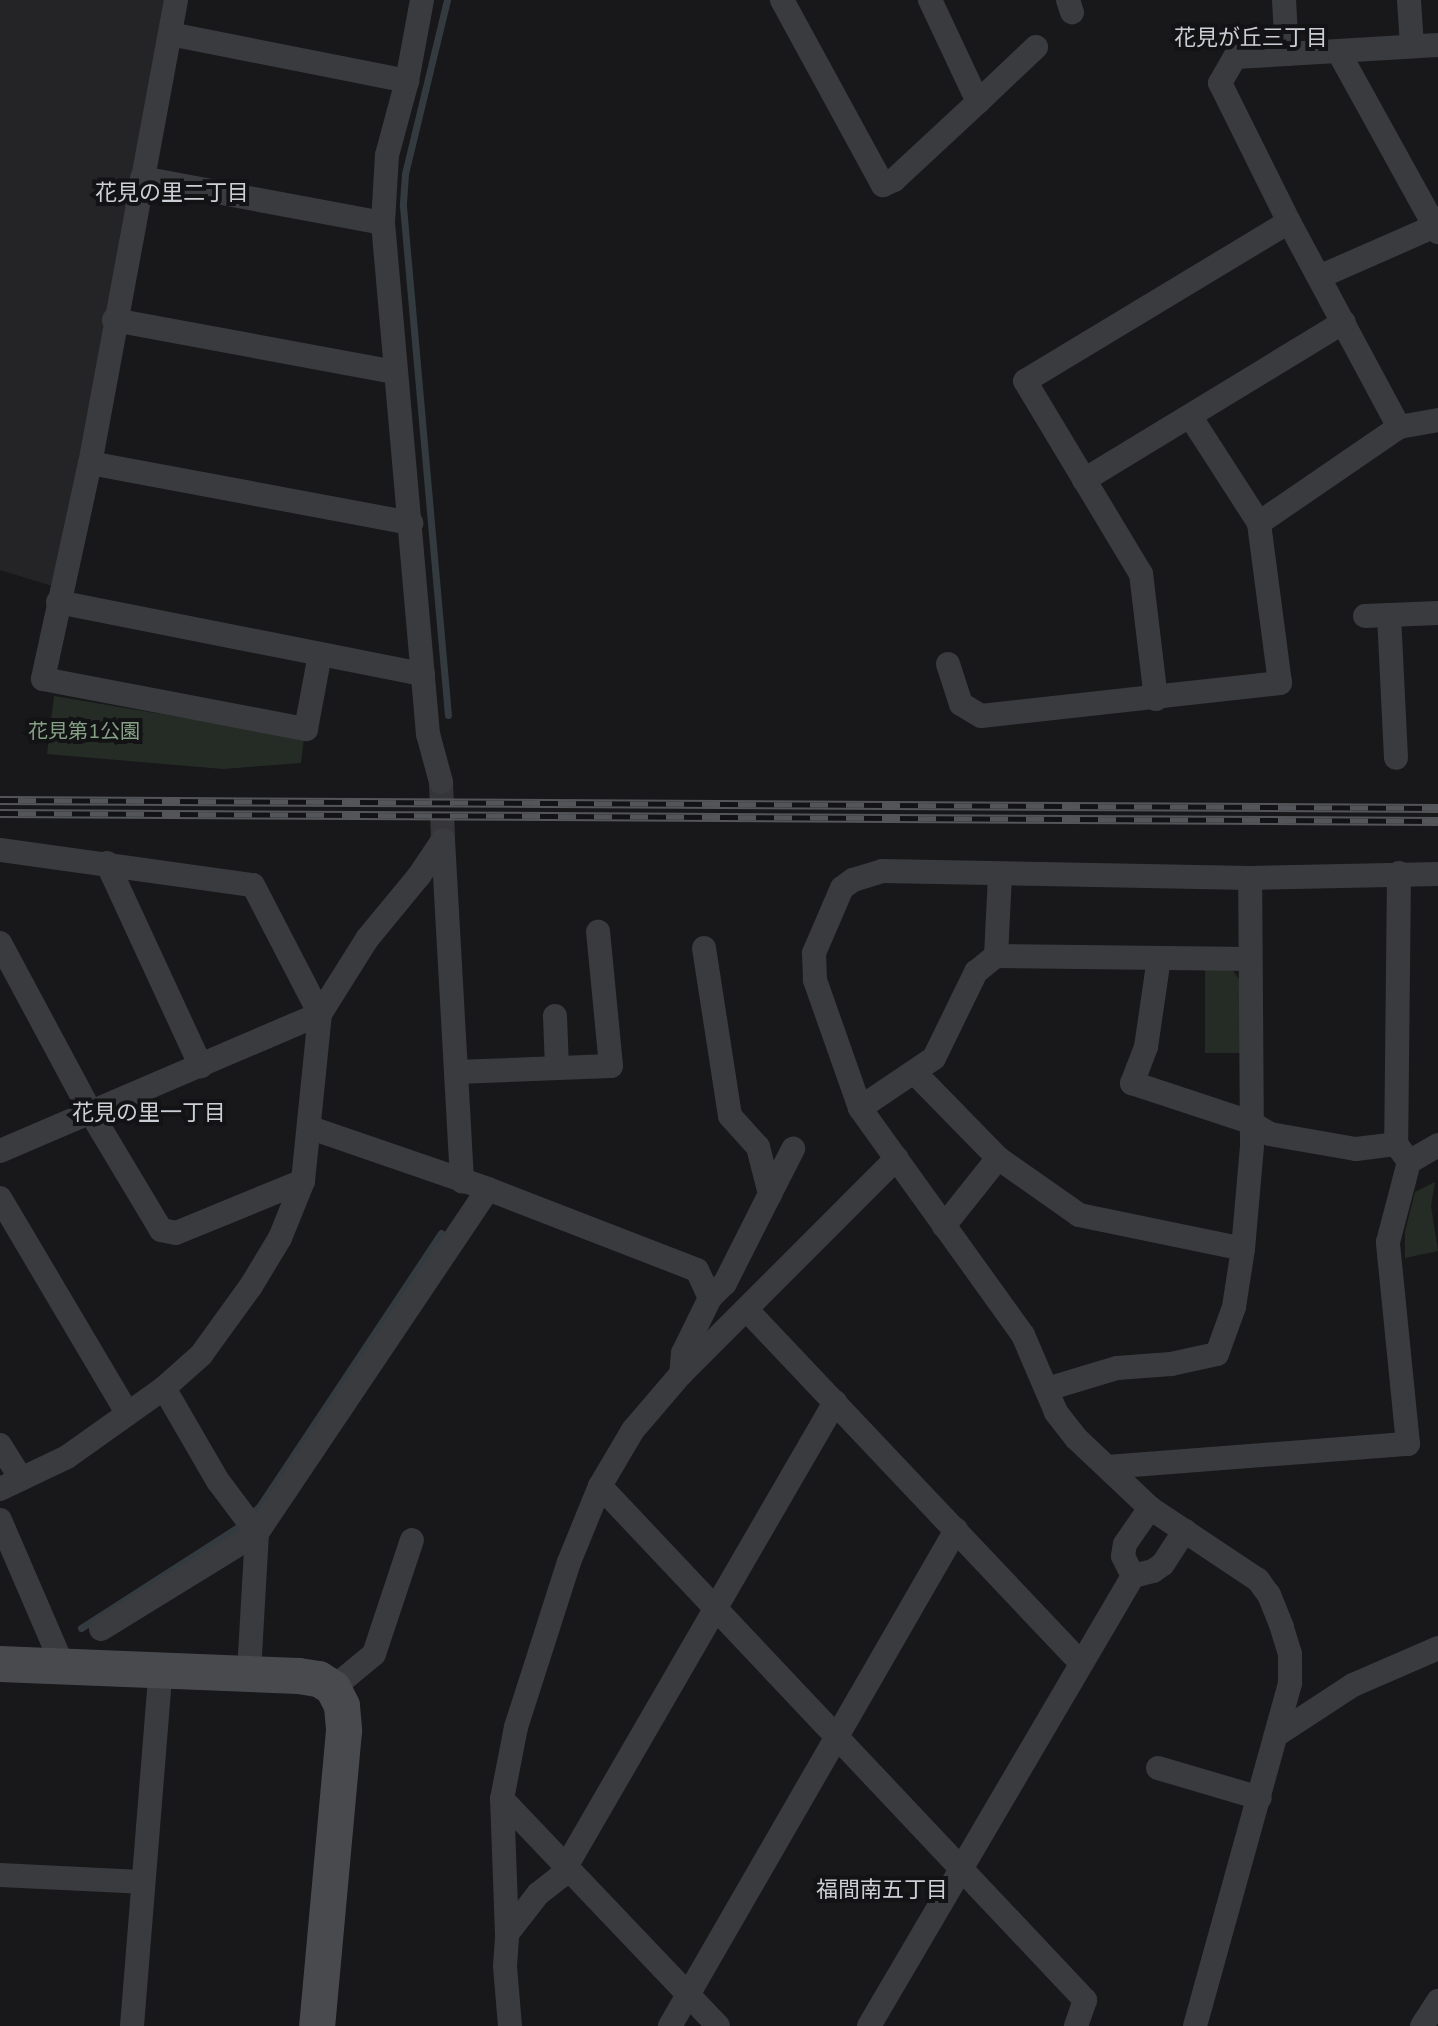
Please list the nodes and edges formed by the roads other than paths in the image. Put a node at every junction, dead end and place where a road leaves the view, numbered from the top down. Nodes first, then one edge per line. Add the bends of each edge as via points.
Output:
1 (176, 0) edge
2 (422, 0) edge
3 (782, 0) edge
4 (930, 0) edge
5 (1284, 0) edge
6 (1409, 0) edge
7 (170, 34) junction
8 (1438, 45) edge
9 (1412, 46) junction
10 (1036, 47) dead end
11 (1338, 51) junction
12 (1287, 54) junction
13 (407, 81) junction
14 (978, 102) junction
15 (142, 178) junction
16 (1289, 222) junction
17 (383, 223) junction
18 (1436, 229) edge
19 (1319, 277) junction
20 (114, 320) junction
21 (1344, 322) junction
22 (395, 372) junction
23 (1190, 416) junction
24 (1438, 420) edge
25 (1399, 427) junction
26 (90, 463) junction
27 (1084, 480) junction
28 (411, 523) junction
29 (1259, 523) junction
30 (58, 602) junction
31 (1438, 613) edge
32 (320, 654) junction
33 (948, 664) dead end
34 (423, 674) junction
35 (1156, 699) junction
36 (1396, 758) dead end
37 (441, 782) tunnel mouth
38 (0, 850) edge
39 (107, 863) junction
40 (1399, 873) junction
41 (1438, 874) edge
42 (1000, 875) junction
43 (1250, 878) junction
44 (598, 932) dead end
45 (0, 943) edge
46 (704, 948) dead end
47 (996, 956) junction
48 (1159, 958) junction
49 (1250, 959) junction
50 (320, 1014) junction
51 (555, 1016) dead end
52 (201, 1066) junction
53 (557, 1068) junction
54 (456, 1072) junction
55 (914, 1072) junction
56 (860, 1108) junction
57 (91, 1113) junction
58 (1250, 1122) junction
59 (311, 1128) junction
60 (1438, 1145) edge
61 (793, 1149) dead end
62 (0, 1151) edge
63 (1403, 1153) junction
64 (897, 1158) junction
65 (998, 1158) junction
66 (303, 1181) junction
67 (462, 1181) junction
68 (488, 1189) junction
69 (770, 1194) junction
70 (0, 1198) edge
71 (944, 1226) junction
72 (1243, 1249) junction
73 (710, 1298) junction
74 (747, 1310) junction
75 (681, 1374) junction
76 (164, 1388) junction
77 (1047, 1389) junction
78 (835, 1402) junction
79 (127, 1413) junction
80 (0, 1445) edge
81 (1107, 1467) junction
82 (11, 1484) edge
83 (600, 1486) junction
84 (1150, 1508) junction
85 (0, 1520) edge
86 (956, 1530) junction
87 (1185, 1530) junction
88 (257, 1533) junction
89 (412, 1540) dead end
90 (1133, 1576) junction
91 (714, 1608) junction
92 (101, 1629) dead end
93 (1438, 1648) edge
94 (1081, 1663) junction
95 (0, 1664) edge
96 (63, 1666) junction
97 (161, 1669) junction
98 (249, 1673) junction
99 (333, 1688) junction
100 (1278, 1734) junction
101 (836, 1737) junction
102 (1158, 1768) dead end
103 (1260, 1798) junction
104 (502, 1799) junction
105 (566, 1866) junction
106 (961, 1869) junction
107 (0, 1875) edge
108 (141, 1882) junction
109 (507, 1934) junction
110 (688, 1995) junction
111 (1438, 2001) edge
112 (132, 2026) edge
113 (317, 2026) edge
114 (510, 2026) edge
115 (670, 2026) edge
116 (718, 2026) edge
117 (869, 2026) edge
118 (1076, 2026) edge
119 (1195, 2026) edge
120 (1422, 2026) edge

1 - 7 street
2 - 13 street
3 - 14 street via 883,185
4 - 14 street
5 - 12 street
6 - 9 street
7 - 13 street
7 - 15 street
8 - 9 street
9 - 11 street
10 - 14 street
11 - 12 street
11 - 18 street
12 - 16 street via 1235,57 1220,83
13 - 17 street via 387,155
15 - 17 street
15 - 20 street
16 - 19 street
16 - 27 street via 1025,381
17 - 22 street
18 - 19 street
19 - 21 street
20 - 22 street
20 - 26 street
21 - 23 street
21 - 25 street
22 - 28 street
23 - 27 street
23 - 29 street
24 - 25 street
25 - 29 street
26 - 28 street
26 - 30 street
27 - 35 street via 1141,574
28 - 34 street
29 - 35 street via 1280,683
30 - 32 street
30 - 32 street via 43,679 306,729
31 - 36 street via 1377,616
32 - 34 street
33 - 35 street via 961,704 981,716
34 - 37 street via 428,734
38 - 39 street
39 - 50 street via 253,885
39 - 52 street
40 - 41 street
40 - 43 street
40 - 63 street
42 - 43 street
42 - 47 street
42 - 56 street via 882,871 842,888 814,953 815,980
43 - 49 street
44 - 53 street via 611,1066
45 - 57 street
46 - 69 street via 730,1116 758,1147
47 - 48 street
47 - 55 street via 976,972 934,1058
48 - 49 street
48 - 58 street via 1146,1047 1132,1083
49 - 58 street
50 - 52 street
50 - 54 street via 367,939 443,840
50 - 59 street
51 - 53 street
52 - 57 street
53 - 54 street
54 - 67 street
55 - 56 street
55 - 65 street
56 - 64 street
57 - 62 street
57 - 66 street via 161,1230 176,1233
58 - 63 street via 1270,1134
58 - 72 street
59 - 66 street
59 - 67 street
60 - 63 street
61 - 69 street
63 - 81 street via 1388,1242 1408,1444
64 - 71 street
64 - 74 street
65 - 71 street
65 - 72 street via 1079,1215
66 - 76 street via 280,1238 251,1286 201,1355
67 - 68 street
68 - 73 street via 697,1270
68 - 88 street
69 - 73 street via 725,1283
70 - 79 street
71 - 77 street via 1023,1335
72 - 77 street via 1234,1307 1217,1354 1117,1368
73 - 75 street via 683,1353
74 - 75 street
74 - 78 street
75 - 83 street via 633,1430
76 - 79 street
76 - 88 street via 218,1481
77 - 81 street via 1076,1438
78 - 86 street
78 - 91 street
79 - 82 street via 67,1457
80 - 82 street
81 - 84 street
83 - 91 street
83 - 104 street via 569,1562 516,1727
84 - 87 street
84 - 90 street via 1125,1544 1123,1556
85 - 96 street
86 - 94 street
86 - 101 street
87 - 90 street via 1163,1564
87 - 100 street via 1240,1566 1269,1595 1290,1654 1290,1683
88 - 92 street
88 - 98 street
89 - 99 street via 374,1654
90 - 94 street
91 - 101 street
91 - 105 street
93 - 100 street via 1353,1685
94 - 106 street
95 - 96 street
96 - 97 street
97 - 98 street
97 - 108 street
98 - 99 street via 319,1679
99 - 113 street via 342,1706 344,1731
100 - 103 street
101 - 106 street
101 - 110 street
102 - 103 street
103 - 119 street
104 - 105 street
104 - 109 street
105 - 109 street
105 - 110 street
106 - 117 street
106 - 118 street via 1085,2000
107 - 108 street
108 - 112 street
109 - 114 street
110 - 115 street
110 - 116 street
111 - 120 street

